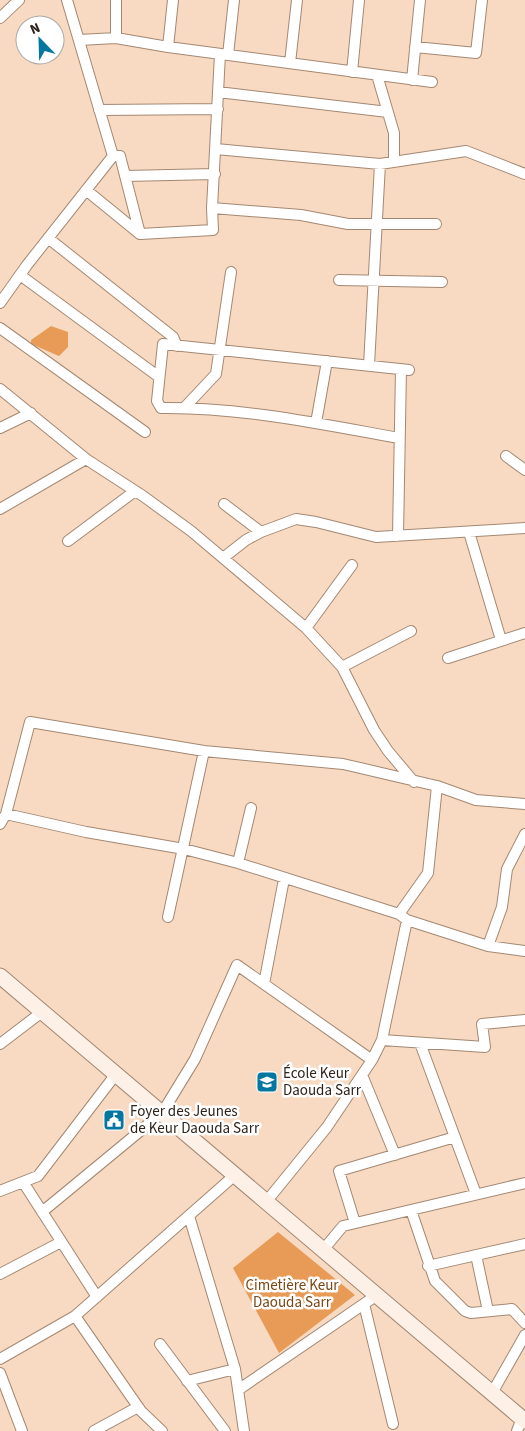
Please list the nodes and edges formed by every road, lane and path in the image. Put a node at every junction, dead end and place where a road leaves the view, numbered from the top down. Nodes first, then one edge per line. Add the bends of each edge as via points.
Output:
1 (19, 0) edge
2 (66, 0) edge
3 (116, 0) edge
4 (173, 0) edge
5 (234, 0) edge
6 (296, 0) edge
7 (359, 0) edge
8 (420, 0) edge
9 (482, 0) edge
10 (0, 18) edge
11 (116, 38) junction
12 (79, 40) junction
13 (415, 47) junction
14 (168, 48) junction
15 (224, 55) junction
16 (290, 63) junction
17 (352, 72) junction
18 (377, 75) junction
19 (412, 80) junction
20 (432, 82) dead end
21 (218, 92) junction
22 (218, 109) junction
23 (99, 110) junction
24 (388, 112) junction
25 (216, 149) junction
26 (113, 156) junction
27 (394, 162) junction
28 (380, 164) junction
29 (215, 174) junction
30 (525, 174) edge
31 (125, 176) junction
32 (86, 190) junction
33 (212, 208) junction
34 (377, 224) junction
35 (436, 224) dead end
36 (140, 234) junction
37 (48, 238) junction
38 (231, 272) dead end
39 (20, 275) junction
40 (339, 280) dead end
41 (374, 280) junction
42 (442, 282) dead end
43 (0, 303) edge
44 (0, 328) edge
45 (177, 346) junction
46 (219, 350) junction
47 (327, 361) junction
48 (369, 366) junction
49 (159, 377) junction
50 (0, 389) edge
51 (185, 407) junction
52 (31, 413) junction
53 (316, 423) junction
54 (0, 428) edge
55 (145, 432) dead end
56 (399, 438) junction
57 (506, 456) dead end
58 (86, 459) junction
59 (525, 470) edge
60 (135, 491) junction
61 (224, 504) dead end
62 (0, 509) edge
63 (525, 528) edge
64 (261, 532) junction
65 (469, 532) junction
66 (398, 536) junction
67 (68, 541) dead end
68 (223, 558) junction
69 (352, 565) dead end
70 (306, 628) junction
71 (411, 631) dead end
72 (525, 633) edge
73 (501, 640) junction
74 (448, 658) dead end
75 (342, 667) junction
76 (204, 751) junction
77 (414, 782) junction
78 (438, 786) junction
79 (525, 804) edge
80 (251, 808) dead end
81 (6, 814) junction
82 (0, 824) edge
83 (525, 834) edge
84 (184, 849) junction
85 (238, 863) junction
86 (284, 879) junction
87 (168, 917) dead end
88 (403, 917) junction
89 (488, 946) junction
90 (525, 951) edge
91 (0, 976) edge
92 (264, 984) junction
93 (42, 1012) junction
94 (525, 1020) edge
95 (382, 1040) junction
96 (420, 1043) junction
97 (0, 1044) edge
98 (372, 1060) junction
99 (116, 1074) junction
100 (362, 1075) junction
101 (162, 1114) junction
102 (455, 1137) junction
103 (395, 1155) junction
104 (235, 1175) junction
105 (23, 1182) junction
106 (525, 1183) edge
107 (0, 1191) edge
108 (476, 1194) junction
109 (266, 1202) junction
110 (411, 1210) junction
111 (42, 1212) junction
112 (188, 1216) junction
113 (355, 1223) junction
114 (61, 1242) junction
115 (525, 1244) edge
116 (323, 1250) junction
117 (476, 1255) junction
118 (428, 1266) junction
119 (0, 1274) edge
120 (96, 1298) junction
121 (370, 1300) junction
122 (488, 1311) junction
123 (75, 1316) junction
124 (525, 1323) edge
125 (525, 1335) edge
126 (160, 1344) dead end
127 (0, 1359) edge
128 (235, 1369) junction
129 (0, 1373) edge
130 (187, 1381) junction
131 (238, 1390) junction
132 (492, 1393) junction
133 (138, 1407) junction
134 (394, 1424) dead end
135 (521, 1424) edge
136 (244, 1428) edge
137 (22, 1431) edge
138 (94, 1431) edge
139 (162, 1431) edge
140 (225, 1431) edge
141 (233, 1431) edge

1 - 10 street
2 - 12 street
3 - 11 street
4 - 14 street
5 - 15 street
6 - 16 street
7 - 17 street
8 - 13 street
9 - 13 street via 476,52
11 - 12 street
11 - 14 street
12 - 23 street
13 - 19 street
14 - 15 street
15 - 16 street
15 - 21 street
16 - 17 street
17 - 18 street
18 - 19 street
18 - 24 street
19 - 20 street
21 - 22 street
21 - 24 street
22 - 23 street
22 - 25 street
23 - 26 street
24 - 27 street via 394,133
25 - 28 street
25 - 29 street
26 - 31 street via 120,156
26 - 32 street
27 - 28 street
27 - 30 street via 466,151
28 - 34 street
29 - 31 street
29 - 33 street
31 - 36 street
32 - 36 street
32 - 37 street
33 - 34 street via 301,214 348,224
33 - 36 street via 213,230
34 - 35 street
34 - 41 street
37 - 39 street
37 - 45 street via 173,338
38 - 46 street
39 - 43 street
39 - 49 street
40 - 41 street
41 - 42 street
41 - 48 street
44 - 55 street
45 - 46 street
45 - 49 street via 163,344
46 - 47 street
46 - 51 street via 214,379
47 - 48 street
47 - 53 street
48 - 56 street via 405,369
49 - 51 street via 158,404 161,408
50 - 52 street
51 - 53 street
52 - 54 street
52 - 58 street
53 - 56 street
56 - 66 street
57 - 59 street
58 - 60 street
58 - 62 street
60 - 67 street
60 - 68 street
61 - 64 street
63 - 65 street
64 - 66 street via 296,519 376,537
64 - 68 street
65 - 66 street
65 - 73 street
68 - 70 street
69 - 70 street
70 - 75 street
71 - 75 street
72 - 73 street
73 - 74 street
75 - 77 street via 374,730
76 - 77 street via 343,764
76 - 81 street via 30,722
76 - 84 street
77 - 78 street
78 - 79 street via 476,800
78 - 88 street via 428,873
80 - 85 street
81 - 82 street
81 - 84 street
83 - 89 street via 507,869 502,907
84 - 85 street
84 - 87 street
85 - 86 street
86 - 88 street
86 - 92 street
88 - 89 street
88 - 95 street
89 - 90 street
91 - 93 street
92 - 98 street
92 - 101 street via 237,965 195,1059
93 - 97 street
93 - 99 street
94 - 96 street via 482,1024 485,1047
95 - 96 street
95 - 98 street
96 - 102 street
98 - 100 street
99 - 101 street
99 - 105 street via 38,1176
100 - 103 street
100 - 109 street via 327,1126
101 - 104 street
101 - 111 street
102 - 103 street
102 - 108 street
103 - 113 street via 339,1171
104 - 109 street
104 - 112 street
105 - 107 street
105 - 111 street
106 - 108 street
108 - 110 street
109 - 116 street
110 - 113 street
110 - 118 street
111 - 114 street
112 - 120 street
112 - 128 street
113 - 116 street via 343,1226
114 - 119 street
114 - 120 street
115 - 117 street
116 - 121 street
117 - 118 street
117 - 122 street
118 - 122 street via 435,1281 465,1311
120 - 123 street
121 - 131 street
121 - 132 street
121 - 134 street
122 - 124 street via 512,1309
123 - 127 street
123 - 133 street
125 - 132 street
126 - 130 street
128 - 130 street
128 - 131 street
129 - 137 street
130 - 140 street
131 - 136 street
132 - 135 street
133 - 138 street
133 - 139 street
136 - 141 street

